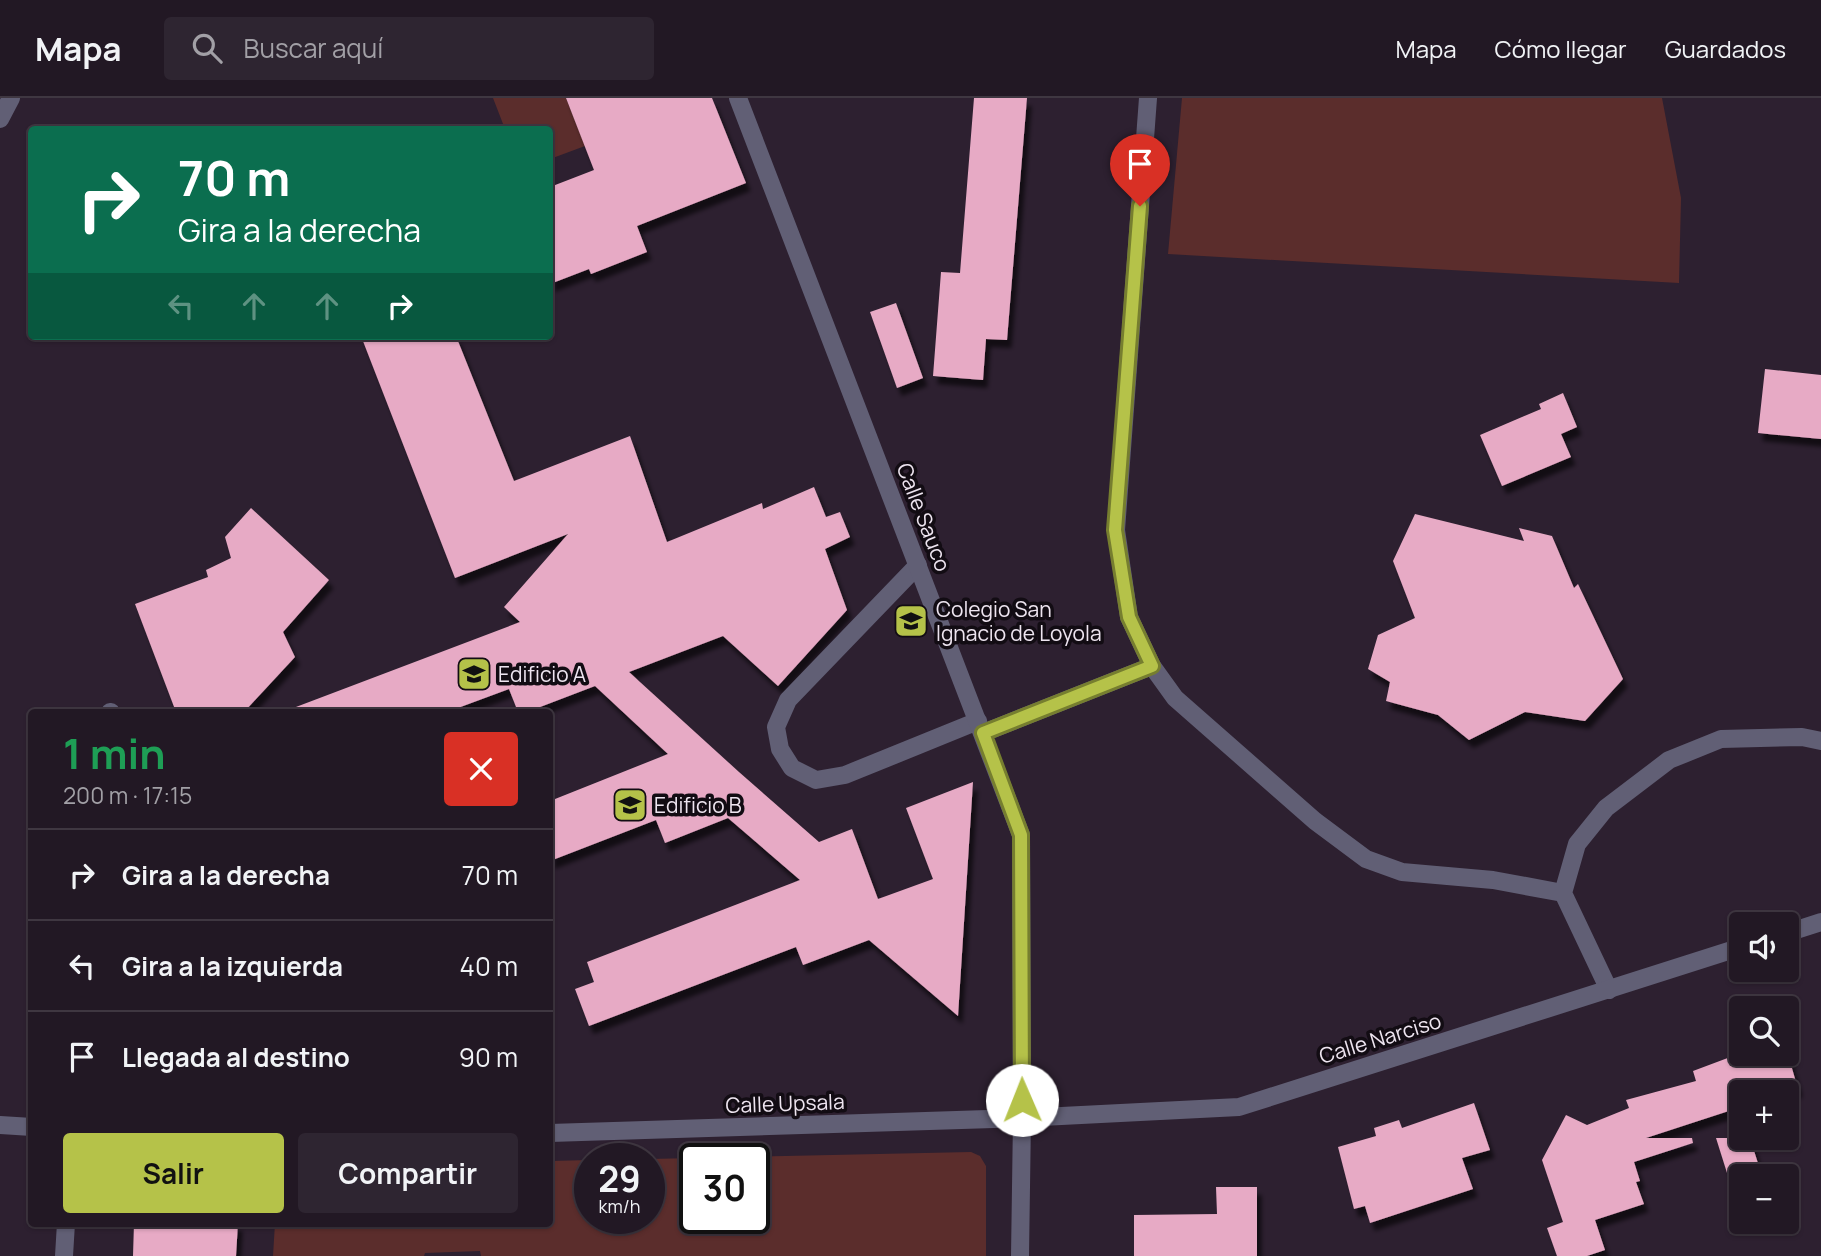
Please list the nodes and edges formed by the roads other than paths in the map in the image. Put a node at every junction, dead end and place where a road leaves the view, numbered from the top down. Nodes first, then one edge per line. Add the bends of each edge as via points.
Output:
1 (11, 98) edge
2 (738, 98) edge
3 (1148, 98) edge
4 (0, 119) edge
5 (918, 565) junction
6 (1152, 666) junction
7 (981, 727) junction
8 (1821, 741) edge
9 (1563, 893) junction
10 (1821, 922) edge
11 (1799, 929) edge
12 (1729, 951) edge
13 (1609, 990) junction
14 (1022, 1118) junction
15 (0, 1125) edge
16 (28, 1127) edge
17 (553, 1133) edge
18 (66, 1227) edge
19 (64, 1256) edge
20 (1020, 1256) edge

1 - 4 street
2 - 5 street, Calle Sauco
3 - 6 street via 1115,530 1129,617
5 - 7 street, Calle Sauco
5 - 7 street via 789,700 776,727 780,749 792,768 816,780 845,775
6 - 7 street
6 - 9 street via 1175,698 1315,821 1366,859 1402,872 1493,880
7 - 14 street, Calle Sauco via 1021,835
8 - 9 street via 1802,737 1721,739 1670,760 1598,817 1577,845
9 - 13 street
10 - 11 street
12 - 13 street, Calle Narciso
13 - 14 street, Calle Narciso via 1239,1107
14 - 17 street, Calle Upsala
14 - 20 street, Calle Sauco
15 - 16 street
18 - 19 street

